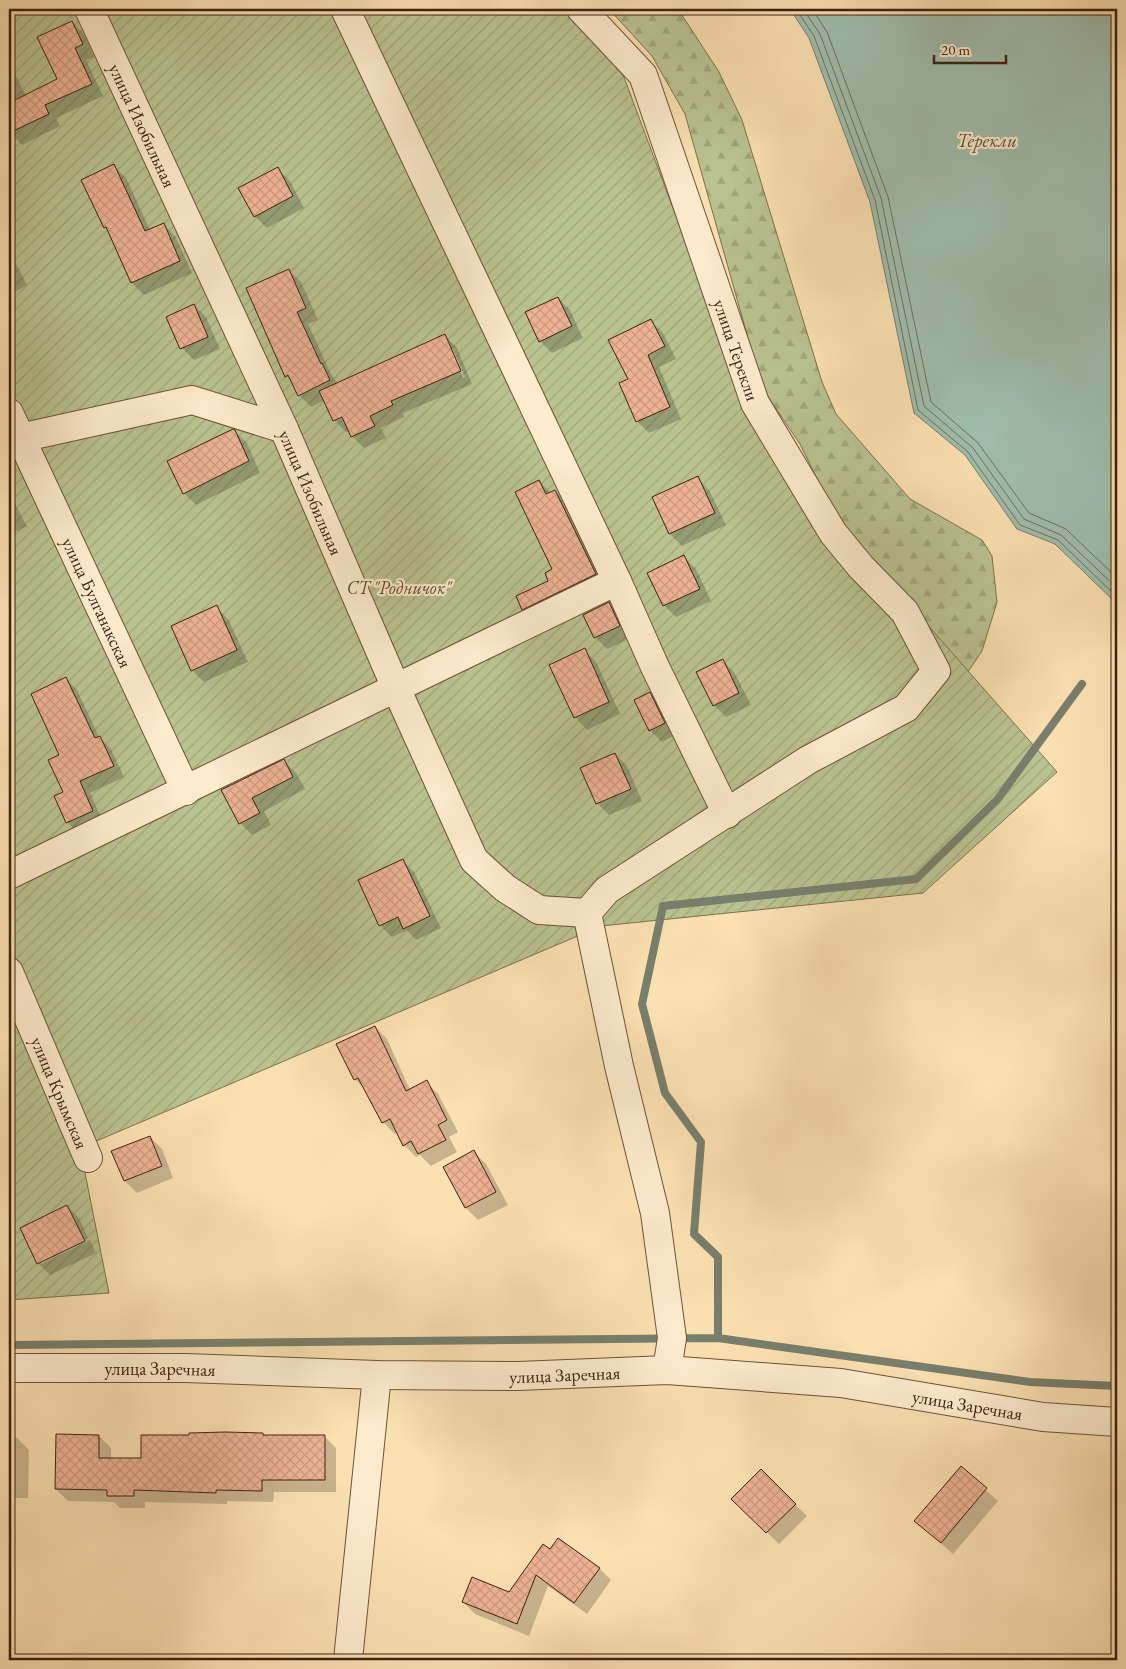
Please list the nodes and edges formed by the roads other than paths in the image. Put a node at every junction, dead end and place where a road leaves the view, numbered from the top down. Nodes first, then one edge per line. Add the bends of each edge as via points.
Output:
1 (88, 9) edge
2 (345, 9) edge
3 (581, 9) edge
4 (9, 413) edge
5 (284, 429) junction
6 (20, 438) junction
7 (617, 581) junction
8 (396, 688) junction
9 (186, 790) junction
10 (727, 814) junction
11 (9, 875) edge
12 (587, 913) junction
13 (9, 972) edge
14 (88, 1158) dead end
15 (9, 1368) edge
16 (667, 1370) junction
17 (377, 1375) junction
18 (1117, 1422) edge
19 (348, 1660) edge

1 - 5 street, улица Изобильная
2 - 7 street
3 - 10 street, улица Терекли via 643,74 755,403 834,533 861,567 905,612 936,672 906,708 808,760
4 - 6 street, улица Булганакская
5 - 6 street via 192,400
5 - 8 street, улица Изобильная
6 - 9 street, улица Булганакская
7 - 8 street
7 - 10 street
8 - 9 street
8 - 12 street, улица Изобильная via 474,860 505,888 539,910
9 - 11 street
10 - 12 street via 607,890
12 - 16 street via 619,1066 655,1213 672,1338
13 - 14 street, улица Крымская
15 - 17 street, улица Заречная via 185,1368
16 - 17 street, улица Заречная via 518,1376
16 - 18 street, улица Заречная via 841,1383 1043,1417
17 - 19 street

